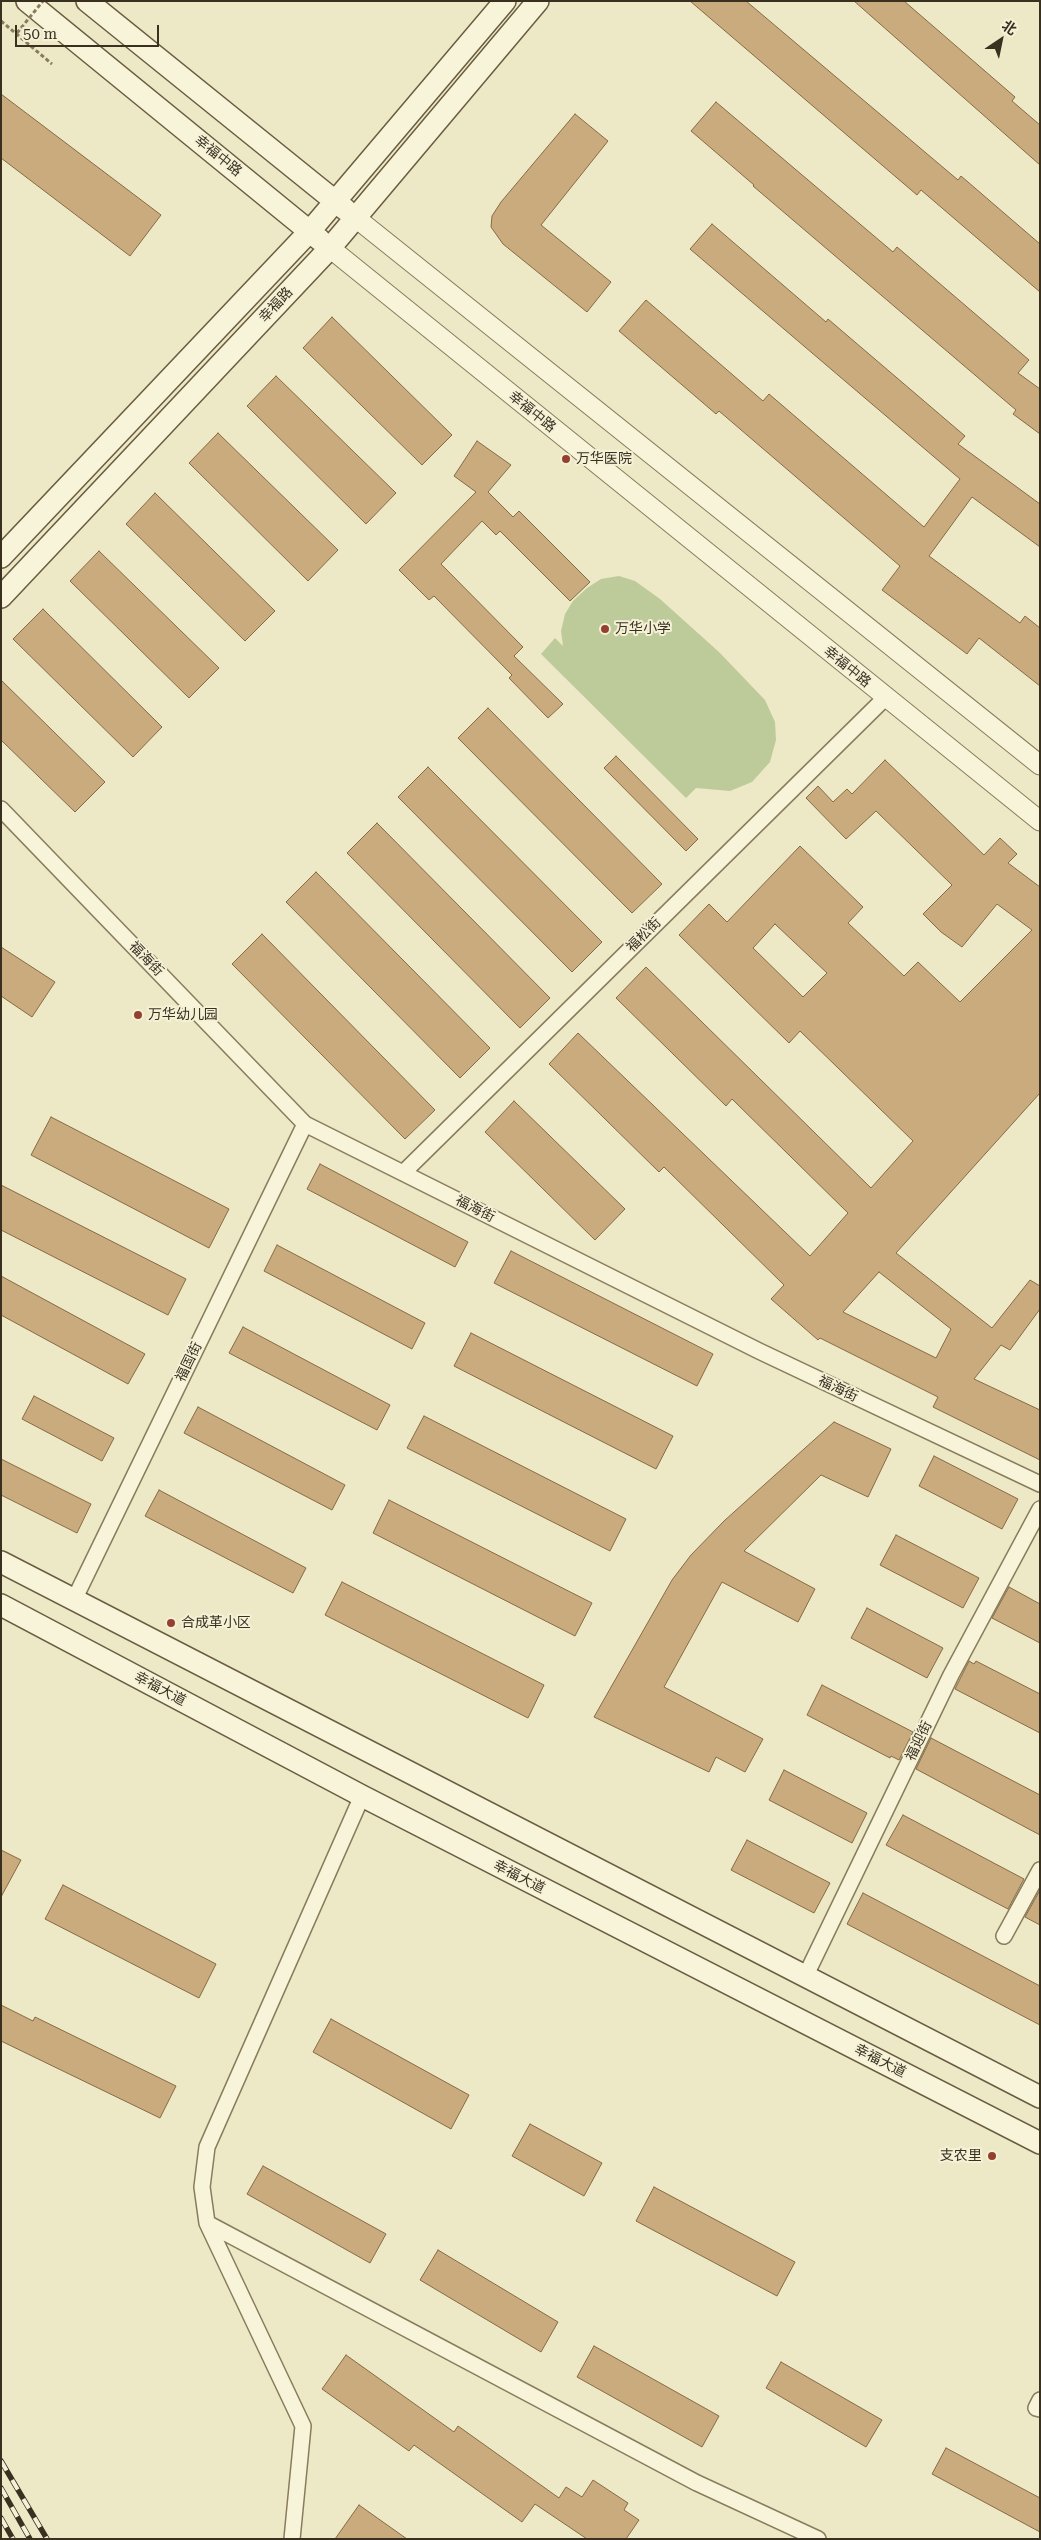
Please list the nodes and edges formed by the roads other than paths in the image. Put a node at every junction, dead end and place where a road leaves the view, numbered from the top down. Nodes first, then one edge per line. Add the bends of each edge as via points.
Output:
1 (27, 1) edge
2 (87, 1) edge
3 (505, 1) edge
4 (538, 1) edge
5 (336, 201) junction
6 (356, 218) junction
7 (310, 231) junction
8 (330, 248) junction
9 (1, 557) edge
10 (1, 598) edge
11 (885, 698) junction
12 (1040, 765) edge
13 (1, 809) edge
14 (1040, 821) edge
15 (304, 1124) junction
16 (403, 1173) junction
17 (1040, 1484) edge
18 (1040, 1509) edge
19 (1, 1562) edge
20 (74, 1600) junction
21 (1, 1605) edge
22 (362, 1796) junction
23 (1040, 1870) edge
24 (1004, 1936) dead end
25 (805, 1977) junction
26 (1040, 2098) edge
27 (1040, 2143) edge
28 (207, 2223) junction
29 (1040, 2400) edge
30 (1040, 2409) edge
31 (292, 2539) edge
32 (818, 2539) edge

1 - 7 main road, 幸福中路
2 - 5 main road
3 - 5 main road, 幸福路
4 - 6 main road, 幸福路
5 - 6 main road
5 - 7 main road, 幸福路
6 - 8 main road, 幸福路
6 - 12 street
7 - 8 main road, 幸福中路
7 - 9 main road, 幸福路
8 - 10 main road, 幸福路
8 - 11 street, 幸福中路
11 - 14 street, 幸福中路
11 - 16 street, 福松街
13 - 15 street, 福海街
15 - 16 street, 福海街
15 - 20 street, 福国街
16 - 17 street, 福海街 via 759,1351
18 - 25 street, 福迎街 via 951,1675
19 - 20 main road
20 - 25 main road
21 - 22 main road, 幸福大道
22 - 27 main road, 幸福大道
22 - 28 street via 207,2147 202,2187
23 - 24 street
25 - 26 main road
28 - 31 street via 302,2426
28 - 32 street via 697,2483
29 - 30 street via 1036,2408

